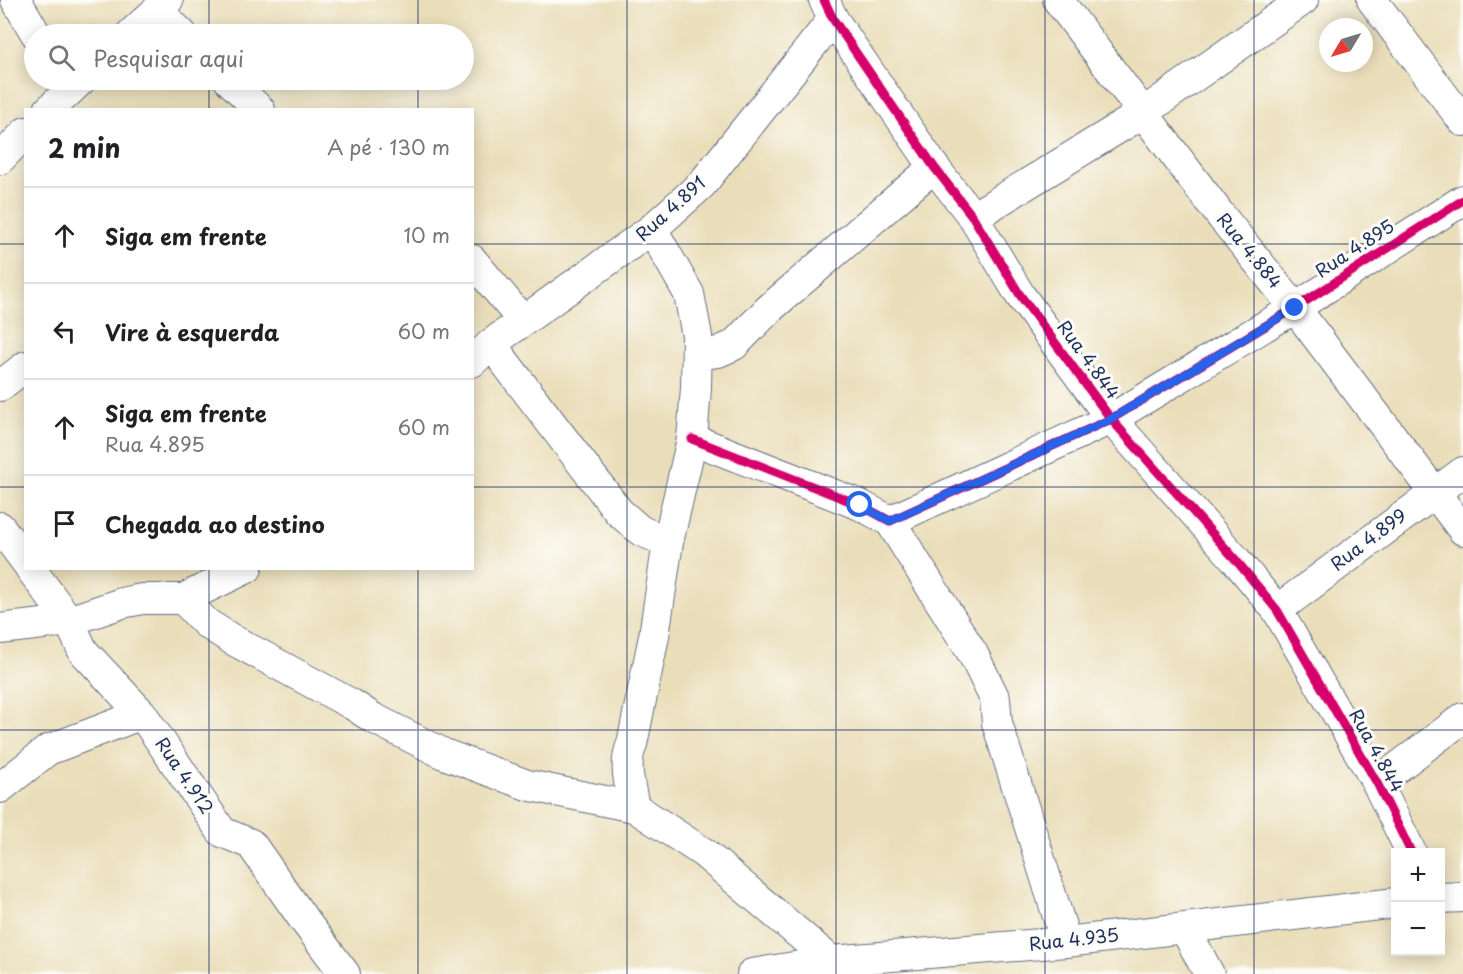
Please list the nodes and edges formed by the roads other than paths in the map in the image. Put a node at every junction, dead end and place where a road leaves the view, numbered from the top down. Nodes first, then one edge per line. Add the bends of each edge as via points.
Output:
1 (16, 0) edge
2 (1058, 0) edge
3 (1303, 0) edge
4 (1372, 0) edge
5 (163, 5) edge
6 (829, 9) edge
7 (30, 24) edge
8 (142, 24) edge
9 (175, 24) edge
10 (239, 90) edge
11 (258, 108) edge
12 (1143, 113) junction
13 (1463, 121) edge
14 (24, 134) edge
15 (0, 159) edge
16 (934, 167) junction
17 (1463, 200) edge
18 (974, 217) junction
19 (652, 229) junction
20 (474, 262) edge
21 (1295, 308) junction
22 (523, 321) junction
23 (482, 353) edge
24 (697, 355) junction
25 (24, 368) edge
26 (0, 386) edge
27 (1111, 419) junction
28 (692, 439) junction
29 (1463, 472) edge
30 (1435, 492) junction
31 (890, 521) junction
32 (0, 527) edge
33 (1463, 530) edge
34 (668, 542) junction
35 (24, 559) edge
36 (31, 570) edge
37 (243, 570) edge
38 (183, 599) junction
39 (1277, 610) junction
40 (69, 621) junction
41 (0, 629) edge
42 (142, 714) junction
43 (1463, 718) edge
44 (1377, 783) junction
45 (0, 788) edge
46 (634, 807) junction
47 (1409, 848) edge
48 (1463, 897) edge
49 (1445, 898) edge
50 (1391, 903) edge
51 (1185, 929) junction
52 (1066, 942) junction
53 (838, 967) edge
54 (345, 974) edge
55 (752, 974) edge
56 (1209, 974) edge

1 - 7 street
2 - 12 street, Rua 4.884
3 - 12 street
4 - 13 street
5 - 8 street
5 - 9 street
6 - 16 street, Rua 4.844
6 - 19 street, Rua 4.891 via 702,184
10 - 11 street
12 - 18 street
12 - 21 street, Rua 4.884
14 - 15 street
16 - 18 street, Rua 4.844
16 - 24 street via 769,309 734,345
17 - 21 street, Rua 4.895
18 - 27 street, Rua 4.844 via 1020,294
19 - 22 street, Rua 4.891
19 - 24 street via 688,294
20 - 22 street
21 - 27 street, Rua 4.895
21 - 30 street, Rua 4.884
22 - 23 street, Rua 4.891
23 - 34 street via 620,512 641,531
24 - 28 street
25 - 26 street
27 - 31 street, Rua 4.895
27 - 39 street, Rua 4.844
28 - 31 street via 860,505
28 - 34 street
29 - 30 street, Rua 4.899
30 - 33 street, Rua 4.884
30 - 39 street, Rua 4.899
31 - 52 street via 989,684 997,723
32 - 35 street
34 - 46 street via 654,636 627,756
36 - 40 street, Rua 4.912
37 - 38 street
38 - 40 street via 142,599
38 - 46 street via 206,623 232,640 444,754 526,785
39 - 44 street, Rua 4.844
40 - 41 street
40 - 42 street, Rua 4.912 via 83,651
42 - 45 street via 48,750
42 - 54 street, Rua 4.912 via 222,832 251,844
43 - 44 street
44 - 47 street, Rua 4.844
46 - 53 street via 704,853
48 - 49 street
50 - 51 street, Rua 4.935
51 - 52 street, Rua 4.935
51 - 56 street
52 - 53 street, Rua 4.935
53 - 55 street, Rua 4.935

